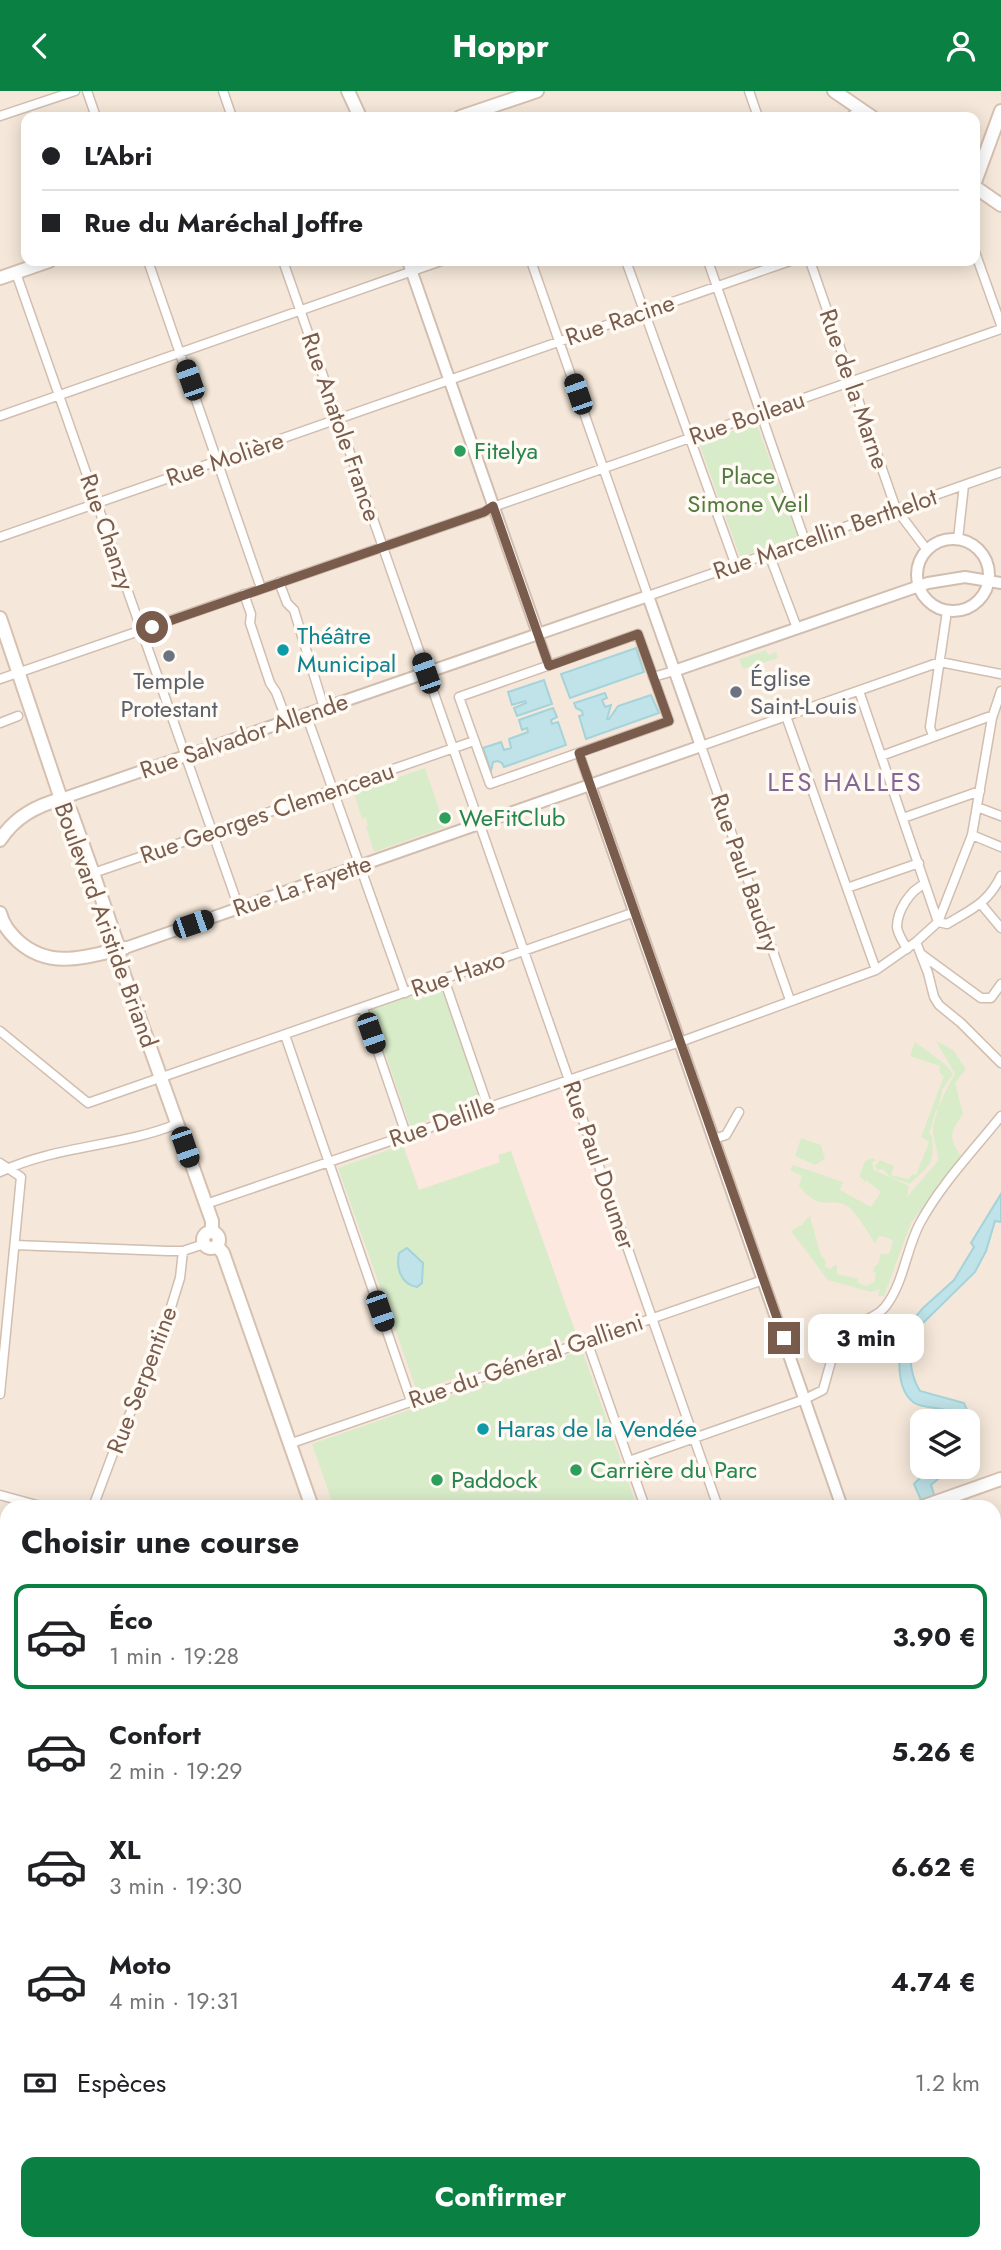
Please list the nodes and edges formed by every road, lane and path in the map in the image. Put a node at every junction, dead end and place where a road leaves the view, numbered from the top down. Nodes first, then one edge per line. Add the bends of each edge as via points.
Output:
1 (75, 91) edge
2 (87, 91) edge
3 (223, 91) edge
4 (537, 91) edge
5 (749, 91) edge
6 (838, 92) edge
7 (1001, 111) edge
8 (94, 112) edge
9 (230, 112) edge
10 (475, 112) edge
11 (756, 112) edge
12 (864, 112) edge
13 (0, 116) edge
14 (980, 168) edge
15 (980, 190) edge
16 (1001, 205) edge
17 (34, 266) edge
18 (150, 266) edge
19 (285, 266) edge
20 (410, 266) edge
21 (533, 266) edge
22 (628, 266) edge
23 (710, 266) edge
24 (775, 266) edge
25 (812, 266) edge
26 (980, 266) edge
27 (16, 272) junction
28 (0, 278) edge
29 (717, 286) junction
30 (300, 310) junction
31 (644, 312) junction
32 (1001, 327) edge
33 (559, 342) junction
34 (180, 353) junction
35 (449, 380) junction
36 (852, 381) junction
37 (60, 395) junction
38 (760, 413) junction
39 (0, 416) edge
40 (338, 419) junction
41 (688, 438) junction
42 (218, 461) junction
43 (604, 468) junction
44 (1001, 472) edge
45 (964, 485) junction
46 (97, 504) junction
47 (493, 506) junction
48 (896, 509) junction
49 (0, 537) edge
50 (958, 539) junction
51 (805, 541) junction
52 (383, 545) junction
53 (927, 550) junction
54 (769, 554) junction
55 (736, 566) junction
56 (989, 581) junction
57 (279, 582) junction
58 (1001, 583) edge
59 (919, 586) junction
60 (261, 588) junction
61 (244, 594) junction
62 (648, 596) junction
63 (947, 611) junction
64 (0, 618) edge
65 (797, 628) junction
66 (142, 630) junction
67 (538, 634) junction
68 (940, 662) junction
69 (549, 666) junction
70 (674, 671) junction
71 (426, 673) junction
72 (20, 674) junction
73 (1001, 674) edge
74 (653, 677) junction
75 (3, 679) edge
76 (859, 691) junction
77 (1001, 691) edge
78 (324, 708) junction
79 (306, 715) junction
80 (18, 716) dead end
81 (786, 716) junction
82 (288, 721) junction
83 (991, 722) junction
84 (0, 723) edge
85 (1001, 733) edge
86 (933, 736) junction
87 (474, 741) junction
88 (701, 746) junction
89 (453, 748) junction
90 (579, 753) junction
91 (881, 756) junction
92 (186, 757) junction
93 (590, 785) junction
94 (332, 790) junction
95 (980, 791) junction
96 (61, 799) junction
97 (977, 807) junction
98 (1001, 816) edge
99 (903, 818) junction
100 (480, 823) junction
101 (212, 832) junction
102 (972, 835) junction
103 (0, 840) edge
104 (1001, 847) edge
105 (919, 863) junction
106 (359, 866) junction
107 (88, 875) junction
108 (1001, 876) edge
109 (925, 884) junction
110 (847, 888) junction
111 (981, 904) junction
112 (239, 908) junction
113 (635, 912) junction
114 (1, 918) edge
115 (938, 922) junction
116 (1001, 928) edge
117 (916, 942) junction
118 (122, 949) junction
119 (907, 949) junction
120 (524, 951) junction
121 (920, 954) junction
122 (57, 960) junction
123 (120, 963) junction
124 (940, 967) junction
125 (876, 970) junction
126 (928, 973) junction
127 (444, 979) junction
128 (1001, 984) edge
129 (405, 993) junction
130 (790, 1000) junction
131 (363, 1007) junction
132 (0, 1031) edge
133 (285, 1035) junction
134 (680, 1042) junction
135 (1001, 1063) edge
136 (161, 1078) junction
137 (569, 1079) junction
138 (488, 1107) junction
139 (739, 1112) dead end
140 (1001, 1116) edge
141 (177, 1124) junction
142 (406, 1134) junction
143 (714, 1139) junction
144 (328, 1161) junction
145 (0, 1163) edge
146 (10, 1167) junction
147 (0, 1172) edge
148 (206, 1204) junction
149 (15, 1245) junction
150 (210, 1245) junction
151 (183, 1251) junction
152 (763, 1280) junction
153 (652, 1318) junction
154 (587, 1341) junction
155 (0, 1394) edge
156 (805, 1399) junction
157 (411, 1401) junction
158 (695, 1439) junction
159 (289, 1444) junction
160 (629, 1461) junction
161 (1001, 1479) edge
162 (0, 1495) edge
163 (18, 1500) edge
164 (96, 1500) edge
165 (309, 1500) edge
166 (643, 1500) edge
167 (716, 1500) edge
168 (840, 1500) edge
169 (941, 1500) edge

1 - 13 street
2 - 8 street
3 - 9 street
4 - 10 main road
5 - 11 street
6 - 12 main road
7 - 14 main road
15 - 16 main road
17 - 27 main road
18 - 34 street
19 - 30 street, Rue Anatole France
20 - 30 street
20 - 35 street
21 - 33 street
22 - 31 street
23 - 29 street
24 - 29 street, Rue Racine
25 - 36 street, Rue de la Marne
26 - 32 street
27 - 28 main road
27 - 37 street, Rue Chanzy
29 - 31 street, Rue Racine
29 - 38 street
30 - 34 street
30 - 40 street, Rue Anatole France
31 - 33 street, Rue Racine
31 - 41 street
32 - 36 street, Rue Boileau
33 - 35 street, Rue Racine
33 - 43 street
34 - 37 street
34 - 42 street
35 - 40 street, Rue Molière
35 - 47 street
36 - 38 street, Rue Boileau
36 - 48 street, Rue de la Marne
37 - 39 street
37 - 46 street, Rue Chanzy
38 - 41 street, Rue Boileau
38 - 51 street
40 - 42 street, Rue Molière
40 - 52 street, Rue Anatole France
41 - 43 street, Rue Boileau
41 - 55 street
42 - 46 street, Rue Molière
42 - 60 street
43 - 47 street, Rue Boileau
43 - 62 street
44 - 45 street, Rue Marcellin Berthelot
45 - 48 street, Rue Marcellin Berthelot
45 - 50 street
46 - 49 street, Rue Molière
46 - 66 street, Rue Chanzy
47 - 52 street, Rue Boileau
47 - 67 street
48 - 51 street, Rue Marcellin Berthelot
48 - 53 street, Rue de la Marne
50 - 53 street via 941,541
50 - 56 street via 985,557
51 - 54 street, Rue Marcellin Berthelot
52 - 57 street, Rue Boileau
52 - 71 street, Rue Anatole France
53 - 59 street via 918,567
54 - 55 street, Rue Marcellin Berthelot
54 - 65 street
55 - 62 street, Rue Marcellin Berthelot
56 - 58 street
56 - 59 street via 952,577
56 - 63 street via 971,606
57 - 60 street, Rue Boileau
57 - 78 street via 294,610
59 - 63 street via 930,603
59 - 65 street
60 - 61 street, Rue Boileau
61 - 66 street, Rue Boileau
61 - 82 street via 266,672
62 - 67 street, Rue Salvador Allende
62 - 70 street
63 - 68 street
64 - 72 main road, Boulevard Aristide Briand
65 - 70 street
66 - 72 street, Rue Boileau
66 - 92 street, Rue Chanzy
67 - 69 street
67 - 71 street, Rue Salvador Allende
68 - 73 street
68 - 76 street
68 - 86 street via 930,727
69 - 74 street via 638,634
69 - 87 street via 459,697
70 - 74 street
70 - 88 street
71 - 78 street, Rue Salvador Allende
71 - 89 street, Rue Anatole France
72 - 75 street, Rue Boileau
72 - 96 main road, Boulevard Aristide Briand
74 - 90 street via 669,721
76 - 81 street
76 - 91 street
77 - 83 street
78 - 79 street, Rue Salvador Allende
79 - 82 street, Rue Salvador Allende
79 - 94 street
80 - 84 street
81 - 88 street
81 - 110 street
82 - 92 street, Rue Salvador Allende
83 - 85 street
83 - 86 street via 988,717
83 - 95 street
86 - 91 street
87 - 89 street, Rue Georges Clemenceau
87 - 90 street via 490,784
88 - 93 street, Rue La Fayette
88 - 130 street, Rue Paul Baudry
89 - 94 street, Rue Georges Clemenceau
89 - 100 street, Rue Paul Doumer
90 - 93 street
91 - 99 street
92 - 96 street, Rue Salvador Allende
92 - 101 street, Rue Chanzy
93 - 100 street, Rue La Fayette
93 - 113 street
94 - 101 street, Rue Georges Clemenceau
94 - 106 street
95 - 97 street
95 - 99 street
96 - 103 main road via 35,808
96 - 107 main road, Boulevard Aristide Briand via 71,812
97 - 98 street
97 - 102 street
99 - 105 street
100 - 106 street, Rue La Fayette
100 - 120 street, Rue Paul Doumer
101 - 107 street, Rue Georges Clemenceau
101 - 112 street, Rue Chanzy
102 - 104 street
102 - 115 street
105 - 109 street
105 - 110 street
106 - 112 street, Rue La Fayette
106 - 129 street
107 - 118 main road, Boulevard Aristide Briand
108 - 111 street
109 - 115 street
109 - 119 street via 913,890 897,927
110 - 125 street
111 - 115 street via 947,924
111 - 116 street
112 - 118 street, Rue La Fayette
113 - 120 street, Rue Haxo
113 - 134 street
114 - 122 main road via 20,943
115 - 117 street, Rue Delille
117 - 119 street, Rue Delille
117 - 121 street
118 - 122 main road
118 - 123 main road, Boulevard Aristide Briand
119 - 125 street, Rue Delille
120 - 127 street, Rue Haxo
120 - 137 street, Rue Paul Doumer
121 - 124 street
121 - 126 street
122 - 123 main road via 83,964 110,959
123 - 136 main road, Boulevard Aristide Briand
124 - 126 street
124 - 128 street via 981,998 990,998
125 - 130 street, Rue Delille
126 - 135 street via 939,1005
127 - 129 street, Rue Haxo
127 - 138 street
129 - 131 street, Rue Haxo
130 - 134 street, Rue Delille
131 - 133 street, Rue Haxo
131 - 142 street
132 - 136 street, Rue Haxo via 88,1103
133 - 136 street, Rue Haxo
133 - 144 street
134 - 137 street, Rue Delille
134 - 143 street
136 - 141 main road, Boulevard Aristide Briand
137 - 138 street, Rue Delille
137 - 153 street, Rue Paul Doumer
138 - 142 street, Rue Delille
139 - 143 street via 726,1135
140 - 156 street via 931,1203 886,1306 839,1333 823,1390
141 - 146 street
141 - 148 main road, Boulevard Aristide Briand
142 - 144 street, Rue Delille
143 - 152 street
144 - 148 street, Rue Delille
144 - 157 street
145 - 146 street
146 - 147 street
146 - 149 street via 21,1177
148 - 150 main road, Boulevard Aristide Briand via 212,1231 219,1239
149 - 151 street
149 - 155 street
150 - 151 street
150 - 159 main road, Boulevard Aristide Briand via 221,1249
151 - 164 street, Rue Serpentine via 180,1278 158,1349
152 - 153 street, Rue du Général Gallieni
152 - 156 street
153 - 154 street, Rue du Général Gallieni
153 - 158 street, Rue Paul Doumer
154 - 157 street, Rue du Général Gallieni
154 - 160 street
156 - 158 street
156 - 168 street
157 - 159 street, Rue du Général Gallieni
158 - 160 street
158 - 167 street, Rue Paul Doumer
159 - 165 main road, Boulevard Aristide Briand
160 - 166 street
161 - 169 main road
162 - 163 street

